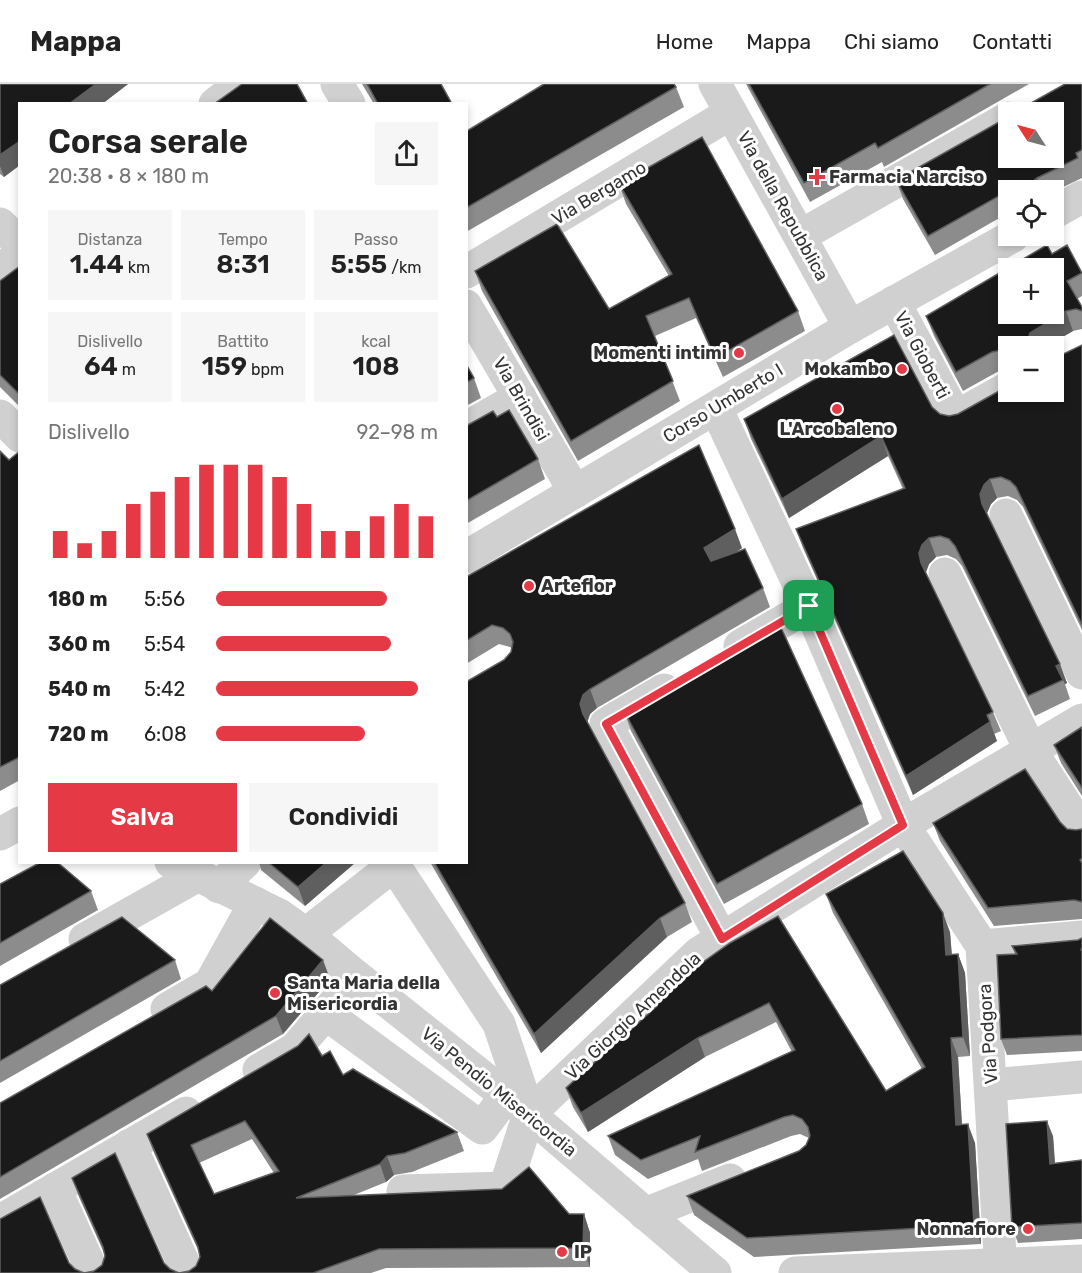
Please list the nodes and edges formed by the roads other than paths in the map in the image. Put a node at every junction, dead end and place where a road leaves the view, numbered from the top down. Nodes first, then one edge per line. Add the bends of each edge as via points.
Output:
1 (241, 84) edge
2 (337, 84) edge
3 (715, 84) edge
4 (218, 102) edge
5 (348, 102) edge
6 (731, 113) junction
7 (998, 124) edge
8 (0, 224) edge
9 (800, 236) junction
10 (18, 242) edge
11 (998, 244) edge
12 (18, 256) edge
13 (0, 270) edge
14 (468, 271) edge
15 (894, 302) junction
16 (468, 309) edge
17 (850, 327) junction
18 (998, 394) edge
19 (519, 397) junction
20 (716, 408) junction
21 (0, 416) edge
22 (468, 427) edge
23 (18, 434) edge
24 (575, 492) junction
25 (1006, 514) dead end
26 (468, 556) edge
27 (945, 574) dead end
28 (809, 606) junction
29 (717, 659) edge
30 (1082, 673) edge
31 (687, 677) edge
32 (1082, 720) edge
33 (1031, 752) junction
34 (18, 824) edge
35 (903, 825) junction
36 (1082, 830) edge
37 (0, 834) edge
38 (237, 864) edge
39 (195, 875) edge
40 (267, 909) junction
41 (306, 934) junction
42 (1082, 937) edge
43 (722, 939) junction
44 (982, 946) junction
45 (62, 952) edge
46 (357, 977) junction
47 (326, 1014) junction
48 (140, 1024) edge
49 (1082, 1077) edge
50 (991, 1085) junction
51 (517, 1105) junction
52 (130, 1145) junction
53 (755, 1170) edge
54 (56, 1190) junction
55 (403, 1191) edge
56 (645, 1214) junction
57 (0, 1221) edge
58 (1082, 1260) edge
59 (1000, 1269) edge
60 (841, 1272) edge
61 (93, 1273) edge
62 (188, 1273) edge
63 (714, 1273) edge
64 (795, 1273) edge

1 - 4 street
2 - 5 street
3 - 6 street, Via della Repubblica
6 - 9 street, Via della Repubblica
6 - 14 street, Via Bergamo
7 - 9 street
8 - 10 street
9 - 17 street, Via della Repubblica
11 - 15 street, Corso Umberto I
12 - 13 street
15 - 17 street, Corso Umberto I
15 - 18 street, Via Gioberti via 956,417
16 - 19 street, Via Brindisi
17 - 20 street, Corso Umberto I
19 - 22 street
19 - 24 street, Via Brindisi
20 - 24 street, Corso Umberto I
20 - 28 street, Via Podgora
21 - 23 street
24 - 26 street, Corso Umberto I
25 - 30 street
27 - 33 street
28 - 29 street
28 - 35 street, Via Podgora
31 - 43 street via 606,724
32 - 33 street, Via Giorgio Amendola
33 - 35 street, Via Giorgio Amendola
33 - 36 street
34 - 37 street
35 - 43 street, Via Giorgio Amendola
35 - 44 street, Via Podgora
38 - 39 street
39 - 40 street, Via Pendio Misericordia
39 - 45 street
40 - 41 street, Via Pendio Misericordia
40 - 48 street via 210,984
41 - 46 street, Via Pendio Misericordia
41 - 51 street via 394,865 499,1024
42 - 44 street
43 - 51 street, Via Giorgio Amendola via 699,953
44 - 50 street, Via Podgora
46 - 47 street
46 - 51 street, Via Pendio Misericordia
47 - 51 street, Via Giorgio Amendola via 482,1128
47 - 52 street via 296,1049
49 - 50 street
50 - 59 street, Via Podgora
51 - 55 street via 505,1188
51 - 56 street, Via Pendio Misericordia
52 - 54 street
52 - 62 street
53 - 56 street
54 - 57 street
54 - 61 street
56 - 63 street, Via Pendio Misericordia
58 - 59 street
59 - 60 street
60 - 64 street

